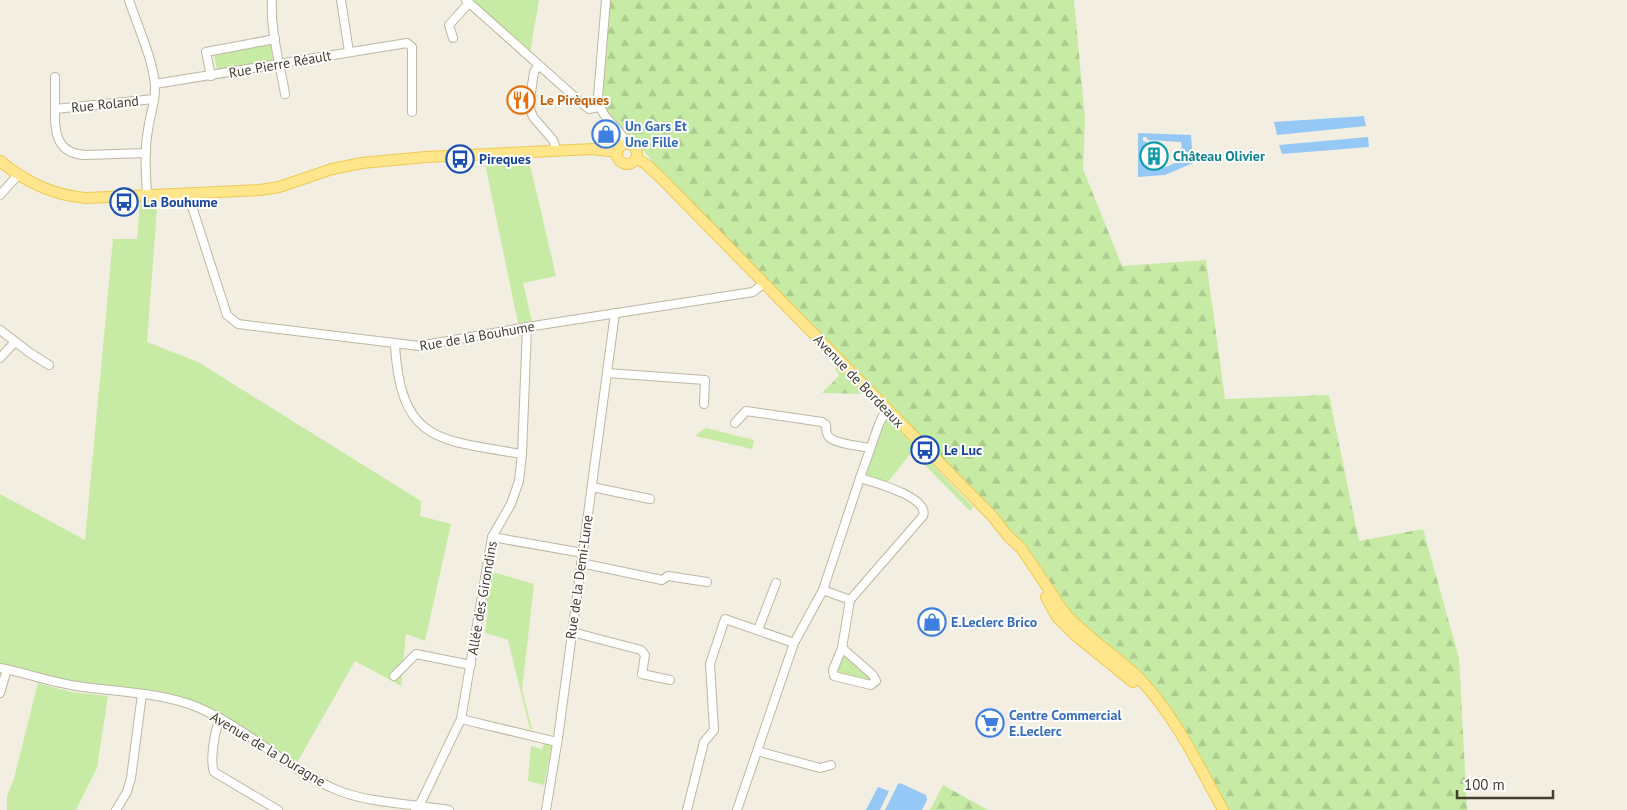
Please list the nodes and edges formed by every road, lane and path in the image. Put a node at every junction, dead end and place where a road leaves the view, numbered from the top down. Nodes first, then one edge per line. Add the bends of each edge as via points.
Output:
1 (129, 0) edge
2 (272, 0) edge
3 (341, 0) edge
4 (606, 0) edge
5 (467, 2) edge
6 (453, 38) dead end
7 (275, 39) junction
8 (349, 52) junction
9 (280, 65) junction
10 (539, 65) junction
11 (211, 76) junction
12 (55, 77) dead end
13 (155, 84) junction
14 (285, 94) dead end
15 (154, 99) junction
16 (600, 107) junction
17 (55, 109) junction
18 (412, 112) dead end
19 (626, 143) junction
20 (557, 151) junction
21 (617, 152) junction
22 (146, 153) junction
23 (636, 158) junction
24 (0, 161) edge
25 (18, 175) junction
26 (188, 194) junction
27 (0, 195) edge
28 (147, 196) junction
29 (764, 283) junction
30 (615, 313) junction
31 (527, 327) junction
32 (0, 330) edge
33 (15, 342) junction
34 (395, 345) junction
35 (0, 358) edge
36 (49, 365) dead end
37 (607, 373) junction
38 (704, 404) dead end
39 (886, 410) junction
40 (735, 424) dead end
41 (870, 448) junction
42 (522, 454) junction
43 (860, 478) junction
44 (592, 486) junction
45 (650, 499) dead end
46 (1007, 535) junction
47 (492, 537) junction
48 (583, 553) junction
49 (581, 563) junction
50 (707, 582) dead end
51 (776, 583) dead end
52 (823, 590) junction
53 (850, 600) junction
54 (758, 630) junction
55 (572, 632) junction
56 (794, 643) junction
57 (842, 648) junction
58 (470, 665) junction
59 (3, 668) edge
60 (394, 676) dead end
61 (670, 680) dead end
62 (0, 693) edge
63 (142, 694) junction
64 (221, 719) junction
65 (461, 719) junction
66 (1180, 732) junction
67 (557, 742) junction
68 (757, 751) junction
69 (831, 765) dead end
70 (417, 807) edge
71 (116, 810) edge
72 (278, 810) edge
73 (448, 810) edge
74 (546, 810) edge
75 (687, 810) edge
76 (737, 810) edge
77 (1223, 810) edge

1 - 13 street
2 - 7 street
3 - 8 street, Rue Pierre Réault
4 - 16 street via 598,87
5 - 6 street via 449,25
5 - 10 street
7 - 9 street
7 - 11 street, Rue Pierre Réault via 206,52
8 - 9 street, Rue Pierre Réault
8 - 18 street, Rue Pierre Réault via 407,43 412,47
9 - 11 street, Rue Pierre Réault
9 - 14 street
10 - 16 street via 589,109
10 - 20 street via 534,72 528,106 533,117 554,140
11 - 13 street, Rue Pierre Réault
12 - 17 street, Rue Roland
13 - 15 street
15 - 17 street, Rue Roland
15 - 22 street
16 - 19 street
17 - 22 street, Rue Roland via 58,139 66,150 78,155
19 - 21 main road
19 - 23 main road via 636,148
20 - 21 main road
20 - 26 main road via 426,156 362,163 266,189
21 - 23 main road via 620,161 626,164
22 - 28 street
23 - 29 main road, Avenue de Bordeaux via 661,178
24 - 25 main road
25 - 27 street
25 - 28 main road via 68,196
26 - 28 main road
26 - 34 street, Rue de la Bouhume via 227,316 238,324
29 - 30 street, Rue de la Bouhume via 753,292
29 - 39 main road, Avenue de Bordeaux
30 - 31 street, Rue de la Bouhume
30 - 37 street, Rue de la Demi-Lune
31 - 34 street, Rue de la Bouhume via 418,346
31 - 42 street, Allée des Girondins
32 - 33 street
33 - 35 street
33 - 36 street
34 - 42 street via 403,394 413,415 426,430 456,442
37 - 38 street via 705,380
37 - 44 street, Rue de la Demi-Lune
39 - 41 street
39 - 46 main road, Avenue de Bordeaux
40 - 41 street via 746,411 822,422 829,437
41 - 43 street
42 - 47 street, Allée des Girondins via 519,481
43 - 52 street
43 - 53 street via 911,497 925,511
44 - 45 street
44 - 48 street, Rue de la Demi-Lune
46 - 66 main road, Avenue de Bordeaux via 1021,548 1071,620 1135,675
46 - 66 main road via 1057,617 1154,700
47 - 48 street
47 - 58 street, Allée des Girondins
48 - 49 street, Rue de la Demi-Lune
49 - 50 street via 662,580 668,576
49 - 55 street, Rue de la Demi-Lune
51 - 54 street
52 - 53 street
52 - 56 street
53 - 57 street
54 - 56 street
54 - 75 street via 725,619 710,664 714,730 704,742
55 - 61 street via 641,650 645,655 642,674
55 - 67 street, Rue de la Demi-Lune
56 - 68 street
57 - 57 street via 833,670 834,676 871,685 876,681
58 - 60 street via 416,654
58 - 65 street, Allée des Girondins
59 - 62 street
59 - 63 street, Avenue de la Duragne via 76,686
63 - 64 street, Avenue de la Duragne via 196,706
63 - 71 street via 131,778
64 - 70 street, Avenue de la Duragne via 336,790
64 - 72 street via 211,765 214,772
65 - 67 street
65 - 70 street, Allée des Girondins
66 - 77 main road
67 - 74 street, Rue de la Demi-Lune
68 - 69 street via 820,768
68 - 76 street
70 - 73 street, Avenue de la Duragne

